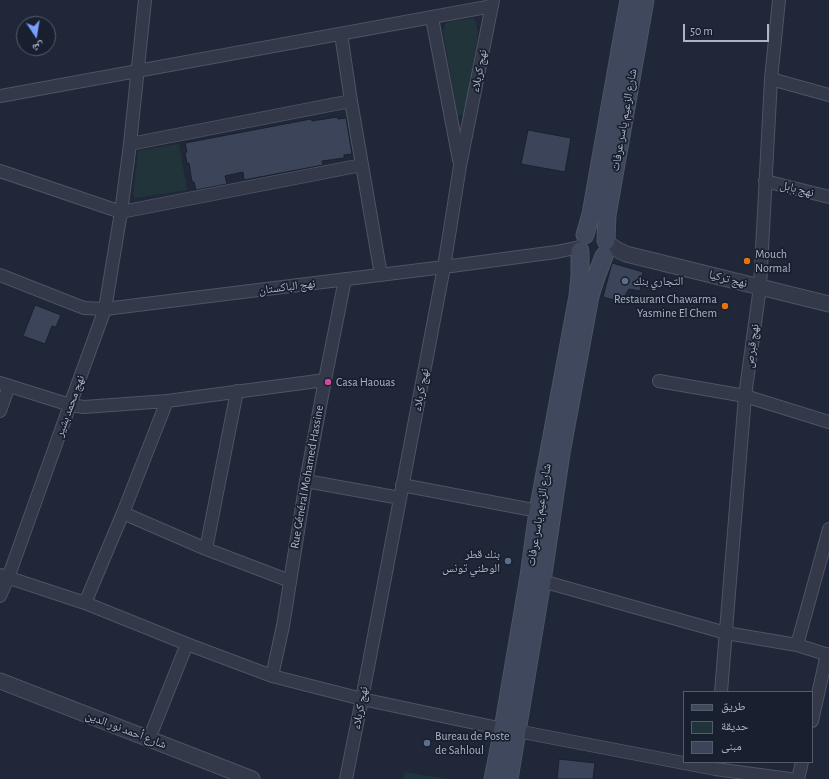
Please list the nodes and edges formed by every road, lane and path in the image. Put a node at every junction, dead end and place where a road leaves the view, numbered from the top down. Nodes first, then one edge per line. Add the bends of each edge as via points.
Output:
1 (145, 0) edge
2 (629, 0) edge
3 (645, 0) edge
4 (779, 0) edge
5 (493, 3) edge
6 (432, 18) junction
7 (341, 34) junction
8 (138, 71) junction
9 (771, 79) junction
10 (829, 95) edge
11 (0, 96) edge
12 (351, 101) junction
13 (130, 144) junction
14 (362, 165) junction
15 (460, 166) junction
16 (0, 171) edge
17 (765, 181) junction
18 (829, 197) edge
19 (121, 212) junction
20 (582, 244) junction
21 (606, 249) junction
22 (444, 267) junction
23 (0, 275) edge
24 (381, 275) junction
25 (345, 279) junction
26 (760, 287) junction
27 (829, 304) edge
28 (105, 310) junction
29 (325, 380) junction
30 (659, 381) dead end
31 (5, 385) edge
32 (237, 391) junction
33 (745, 396) junction
34 (166, 401) junction
35 (70, 406) junction
36 (0, 411) edge
37 (829, 422) edge
38 (306, 480) junction
39 (402, 485) junction
40 (400, 498) junction
41 (538, 511) junction
42 (123, 512) junction
43 (829, 529) edge
44 (206, 548) junction
45 (4, 576) edge
46 (290, 581) junction
47 (542, 581) junction
48 (0, 596) edge
49 (85, 603) junction
50 (726, 633) junction
51 (187, 644) junction
52 (797, 645) junction
53 (828, 654) edge
54 (272, 676) junction
55 (0, 680) edge
56 (721, 691) edge
57 (362, 699) junction
58 (813, 717) edge
59 (510, 730) junction
60 (149, 739) junction
61 (802, 763) edge
62 (715, 770) edge
63 (252, 779) edge
64 (346, 779) edge
65 (493, 779) edge
66 (509, 779) edge
67 (790, 779) edge
68 (798, 779) edge

1 - 8 street, نهج محمد بشير
2 - 20 main road, شارع الزعيم ياسر عرفات via 591,214
3 - 21 main road, شارع الزعيم ياسر عرفات via 607,215
4 - 9 street, نهج قبرص
5 - 6 street
5 - 15 street, نهج كربلاء
6 - 7 street
6 - 15 street
7 - 8 street
7 - 12 street
8 - 11 street
8 - 13 street, نهج محمد بشير
9 - 10 street
9 - 17 street, نهج قبرص
12 - 13 street
12 - 14 street
13 - 19 street, نهج محمد بشير
14 - 19 street
14 - 24 street
15 - 22 street, نهج كربلاء
16 - 19 street
17 - 18 street, نهج بابل
17 - 26 street, نهج قبرص
19 - 28 street, نهج محمد بشير
20 - 21 main road via 590,233 595,233 603,237
20 - 21 main road via 582,255 589,260 597,260
20 - 22 street, نهج الباكستان via 556,252
20 - 41 main road, شارع الزعيم ياسر عرفات via 578,296
21 - 26 street, نهج تركيا
21 - 47 main road, شارع الزعيم ياسر عرفات via 590,296 561,453
22 - 24 street, نهج الباكستان
22 - 39 street, نهج كربلاء
23 - 28 street, نهج الباكستان via 84,308
24 - 25 street, نهج الباكستان
25 - 28 street, نهج الباكستان
25 - 29 street, Rue Général Mohamed Hassine
26 - 27 street, نهج تركيا
26 - 33 street, نهج قبرص
28 - 35 street, نهج محمد بشير
29 - 32 street
29 - 38 street, Rue Général Mohamed Hassine
30 - 33 street
31 - 35 street
31 - 36 street
32 - 34 street
32 - 44 street
33 - 37 street
33 - 50 street, نهج قبرص
34 - 35 street
34 - 42 street
35 - 45 street, نهج محمد بشير
38 - 40 street
38 - 46 street, Rue Général Mohamed Hassine
39 - 40 street, نهج كربلاء
39 - 41 street
40 - 57 street, نهج كربلاء
41 - 59 main road, شارع الزعيم ياسر عرفات
42 - 44 street
42 - 49 street
43 - 52 street
44 - 46 street
45 - 48 street, نهج محمد بشير
45 - 49 street
46 - 54 street, Rue Général Mohamed Hassine
47 - 50 street
47 - 59 main road, شارع الزعيم ياسر عرفات
49 - 51 street
50 - 52 street
50 - 56 street, نهج قبرص
51 - 54 street
51 - 60 street
52 - 53 street
53 - 58 street
54 - 57 street
55 - 60 street, شارع أحمد نور الدين
57 - 59 street
57 - 64 street, نهج كربلاء
59 - 62 street
59 - 65 main road, شارع الزعيم ياسر عرفات
59 - 66 main road, شارع الزعيم ياسر عرفات
60 - 63 street, شارع أحمد نور الدين
61 - 68 street
62 - 67 street

